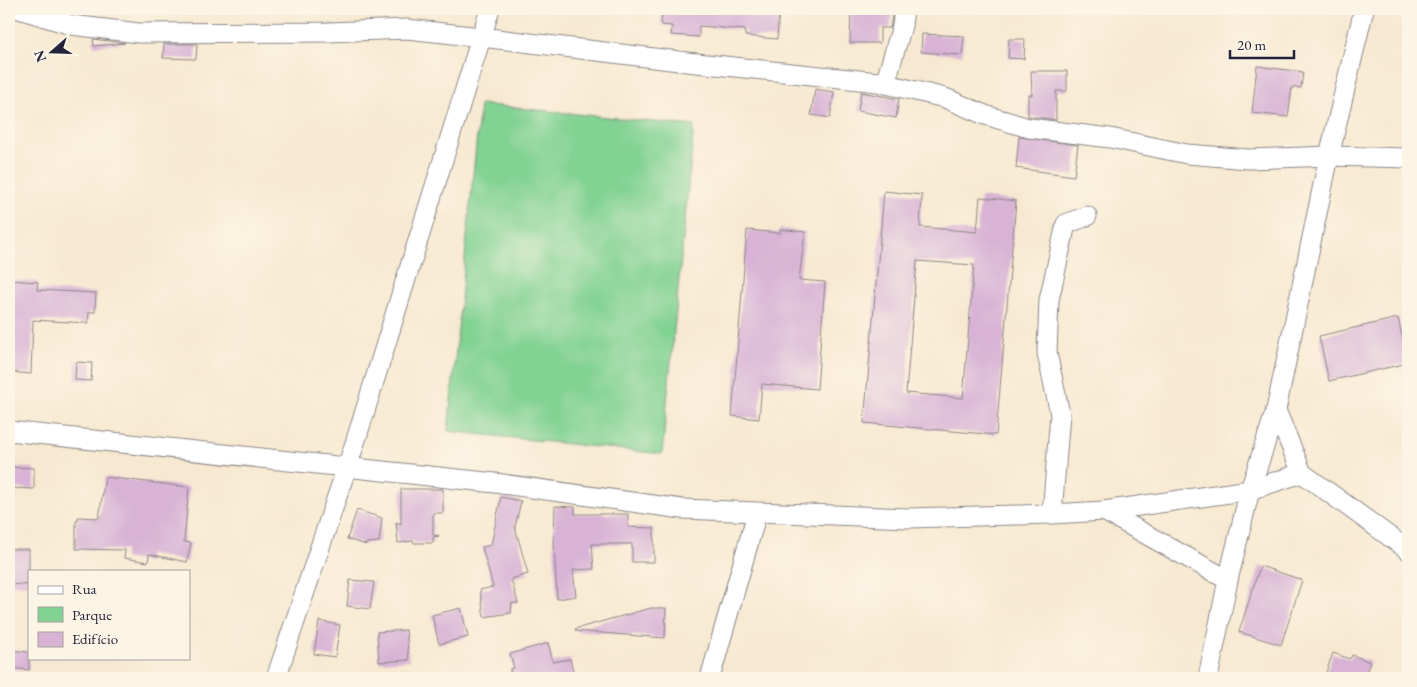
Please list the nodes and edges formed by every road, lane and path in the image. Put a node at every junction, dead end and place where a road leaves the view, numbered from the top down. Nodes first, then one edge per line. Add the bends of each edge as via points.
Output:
1 (19, 9) edge
2 (490, 9) edge
3 (904, 9) edge
4 (1364, 9) edge
5 (481, 36) junction
6 (885, 84) junction
7 (1329, 156) junction
8 (1408, 158) edge
9 (1087, 216) dead end
10 (1276, 410) junction
11 (9, 431) edge
12 (348, 466) junction
13 (1302, 473) junction
14 (1250, 490) junction
15 (1104, 511) junction
16 (757, 513) junction
17 (1052, 514) junction
18 (1408, 550) edge
19 (1228, 580) junction
20 (276, 678) edge
21 (710, 678) edge
22 (1208, 678) edge

1 - 5 street via 72,25 139,33 407,29
2 - 5 street
3 - 6 street
4 - 7 street
5 - 6 street
5 - 12 street
6 - 7 street via 945,98 1029,128 1110,138 1187,154 1248,160
7 - 8 street
7 - 10 street
9 - 17 street via 1066,224 1049,300 1047,353 1060,414
10 - 13 street
10 - 14 street
11 - 12 street
12 - 16 street via 682,509
12 - 20 street
13 - 14 street
13 - 18 street
14 - 15 street
14 - 19 street
15 - 17 street
15 - 19 street
16 - 17 street via 909,518
16 - 21 street
19 - 22 street

